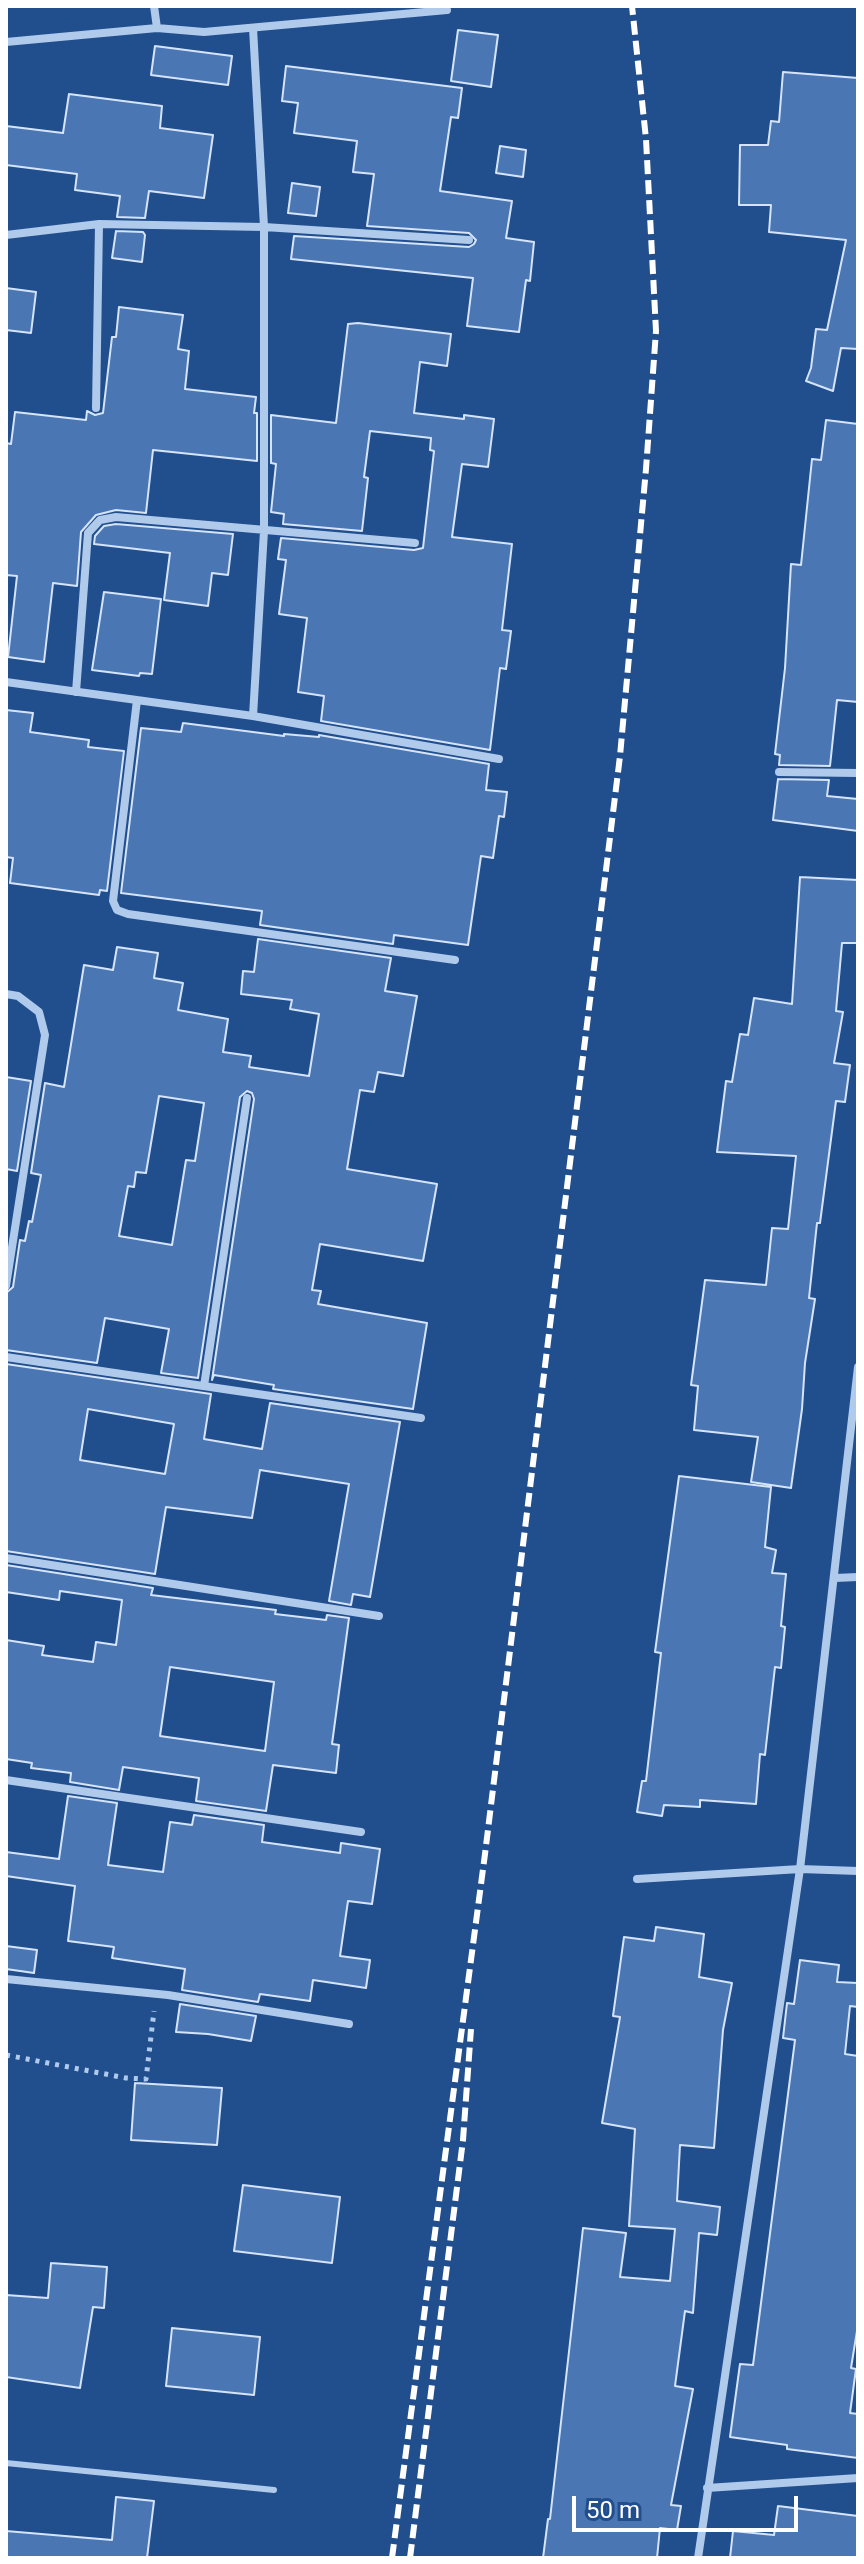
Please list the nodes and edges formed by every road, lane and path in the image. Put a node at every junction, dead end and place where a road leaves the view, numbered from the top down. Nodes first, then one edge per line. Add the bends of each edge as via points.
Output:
1 (154, 6) edge
2 (447, 10) dead end
3 (157, 28) junction
4 (253, 28) junction
5 (6, 42) edge
6 (99, 224) junction
7 (264, 227) junction
8 (6, 235) edge
9 (469, 240) dead end
10 (96, 408) dead end
11 (264, 531) junction
12 (415, 543) dead end
13 (6, 682) edge
14 (76, 692) junction
15 (137, 700) junction
16 (253, 716) junction
17 (499, 759) dead end
18 (779, 772) dead end
19 (858, 773) edge
20 (455, 960) dead end
21 (6, 994) edge
22 (247, 1098) dead end
23 (6, 1286) edge
24 (6, 1357) edge
25 (858, 1367) edge
26 (204, 1386) junction
27 (421, 1418) dead end
28 (6, 1558) edge
29 (858, 1577) edge
30 (835, 1578) junction
31 (379, 1616) dead end
32 (6, 1780) edge
33 (361, 1832) dead end
34 (800, 1869) junction
35 (858, 1871) edge
36 (637, 1879) dead end
37 (6, 1979) edge
38 (157, 1995) junction
39 (349, 2024) dead end
40 (6, 2055) edge
41 (6, 2463) edge
42 (858, 2478) edge
43 (707, 2488) junction
44 (274, 2490) dead end
45 (698, 2558) edge

1 - 3 street
2 - 4 street
3 - 4 street
3 - 5 street
4 - 7 street
6 - 7 street
6 - 8 street
6 - 10 street
7 - 9 street
7 - 11 street
11 - 12 street
11 - 14 street via 116,517 100,520 88,533
11 - 16 street
13 - 14 street
14 - 15 street
15 - 16 street
15 - 20 street via 113,901 117,910
16 - 17 street
18 - 19 street
21 - 23 street via 39,1012 45,1035
22 - 26 street
24 - 26 street
25 - 30 street
26 - 27 street
28 - 31 street
29 - 30 street
30 - 34 street
32 - 33 street
34 - 35 street
34 - 36 street
34 - 43 street
37 - 38 street
38 - 39 street
38 - 40 path via 146,2079
41 - 44 lane
42 - 43 street
43 - 45 street

